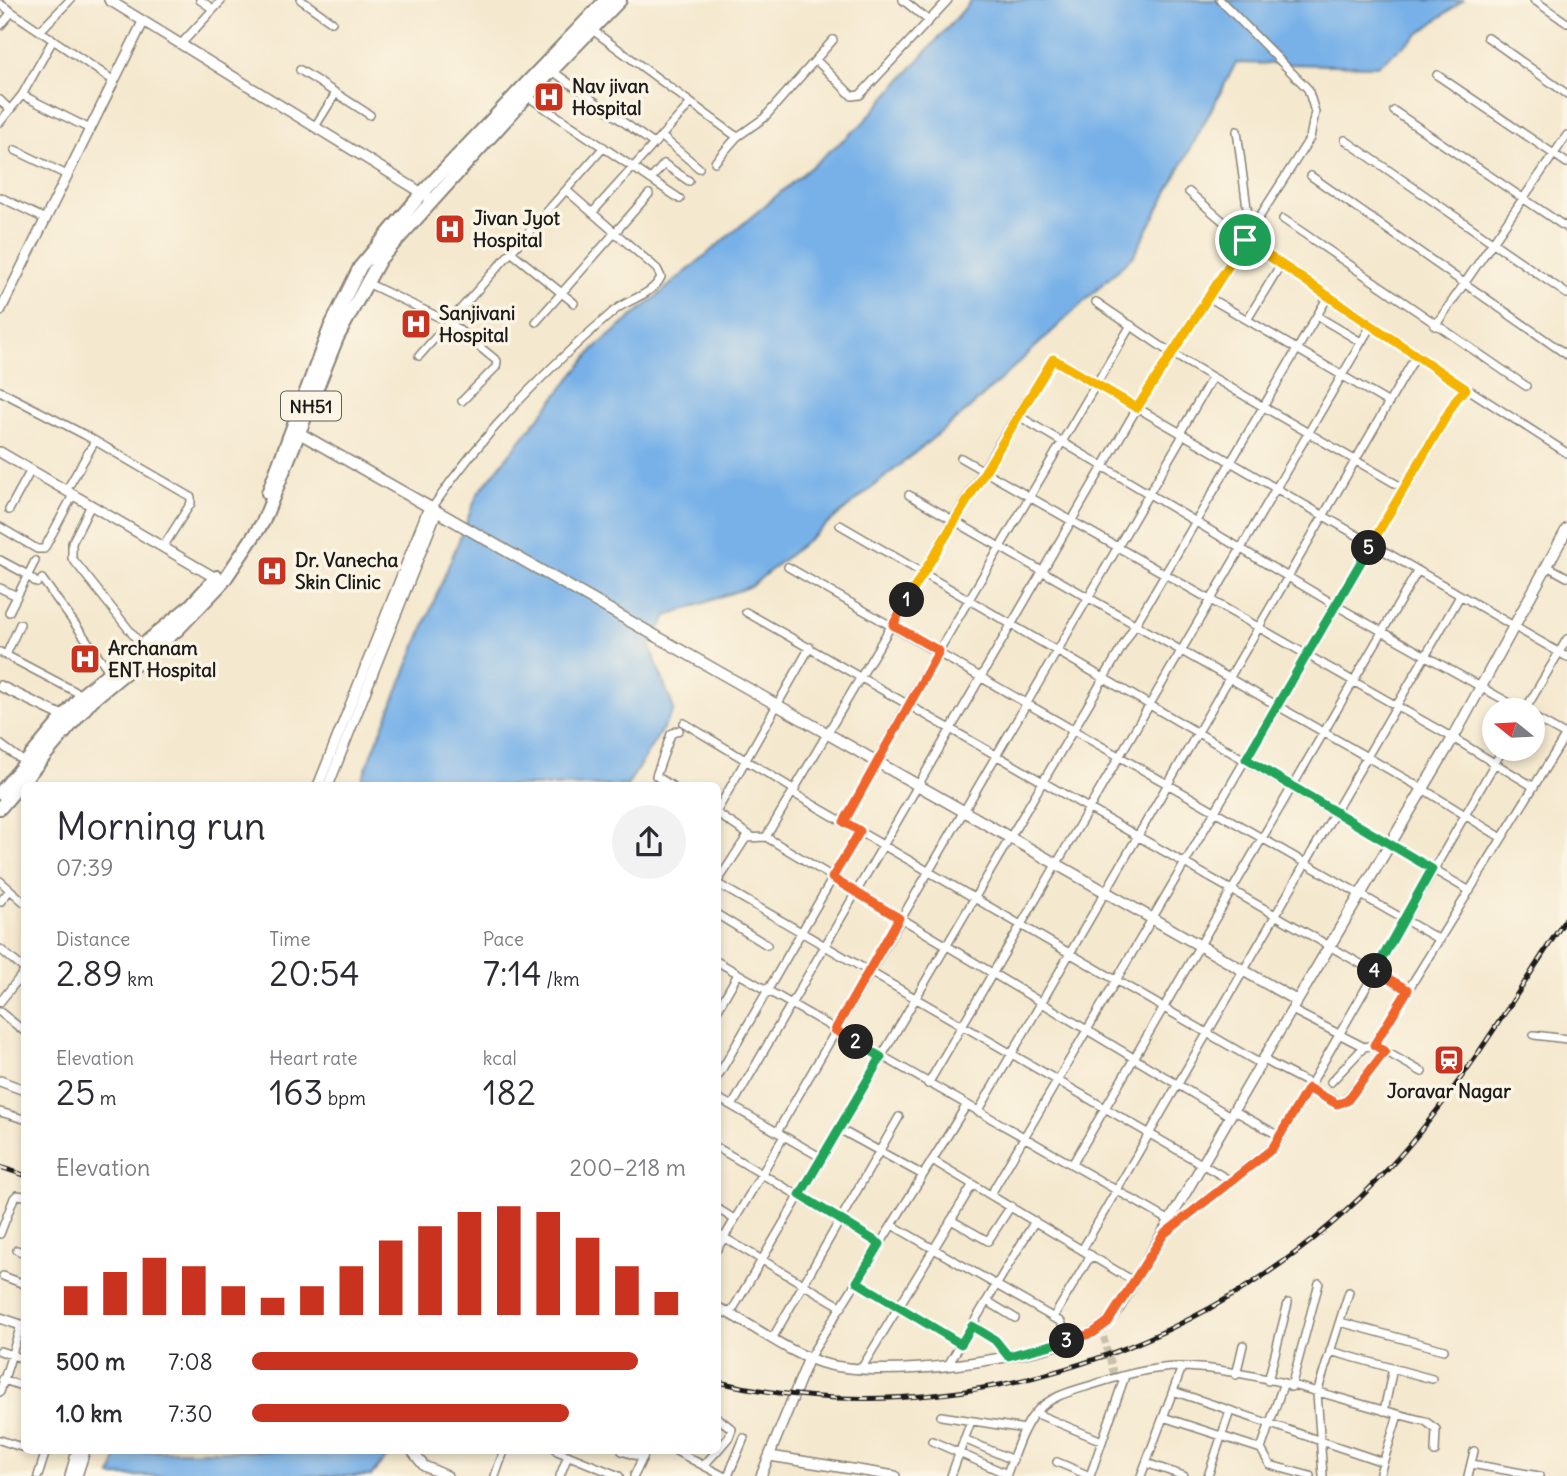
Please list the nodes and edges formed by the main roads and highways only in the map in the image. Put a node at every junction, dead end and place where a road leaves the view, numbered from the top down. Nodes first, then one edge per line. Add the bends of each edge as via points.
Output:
1 (606, 0) edge
2 (620, 0) edge
3 (427, 195) junction
4 (296, 430) junction
5 (1566, 534) edge
6 (219, 580) junction
7 (69, 719) junction
8 (29, 766) junction
9 (0, 793) edge
10 (0, 808) edge

1 - 3 highway, NH51
2 - 3 highway, NH51
3 - 4 highway, NH51 via 365,282
3 - 4 highway, NH51 via 360,267 330,328
4 - 5 main road via 1294,1005 1453,738
4 - 6 highway, NH51 via 257,519
6 - 7 highway, NH51 via 178,629
6 - 7 highway, NH51 via 82,695
7 - 8 highway, NH51
8 - 9 highway, NH51
8 - 10 highway, NH51

